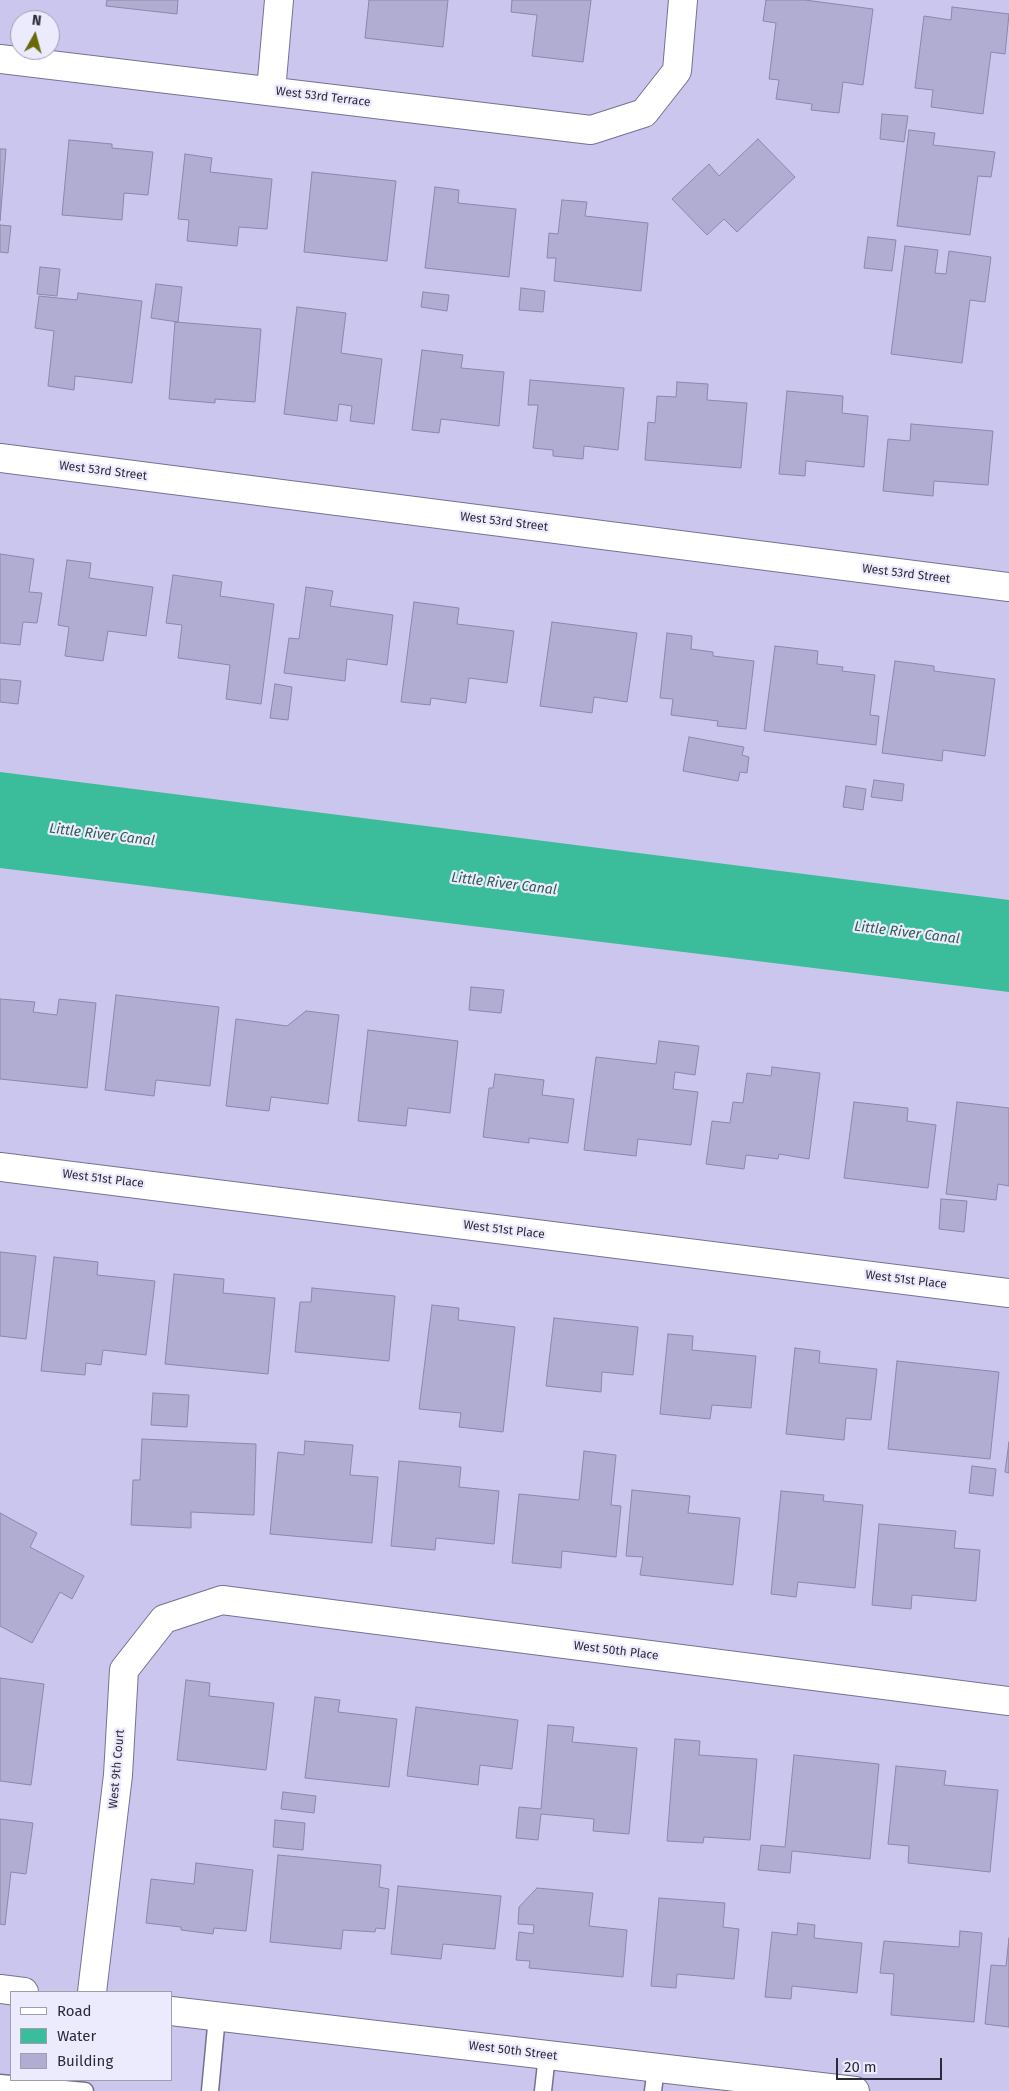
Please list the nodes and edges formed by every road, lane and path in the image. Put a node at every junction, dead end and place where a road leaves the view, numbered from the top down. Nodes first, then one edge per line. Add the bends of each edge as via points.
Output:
1 (279, 0) edge
2 (683, 0) edge
3 (0, 59) edge
4 (272, 91) junction
5 (0, 458) edge
6 (1009, 587) edge
7 (0, 1167) edge
8 (1009, 1293) edge
9 (222, 1600) joint
10 (1009, 1701) edge
11 (0, 1989) edge
12 (16, 1991) edge
13 (92, 1991) edge
14 (172, 2011) edge
15 (217, 2016) junction
16 (547, 2055) junction
17 (654, 2079) edge
18 (0, 2083) edge
19 (765, 2086) edge
20 (85, 2091) edge
21 (210, 2091) edge
22 (543, 2091) edge
23 (855, 2091) edge

1 - 4 street
2 - 4 street, West 53rd Terrace via 677,71 644,114 590,130
3 - 4 street, West 53rd Terrace
5 - 6 street, West 53rd Street
7 - 8 street, West 51st Place
9 - 10 street, West 50th Place
9 - 13 street, West 9th Court via 164,1619 124,1670 118,1775
11 - 12 street
14 - 15 street, West 50th Street
15 - 16 street, West 50th Street
15 - 21 lane
16 - 17 street, West 50th Street
16 - 22 lane
17 - 19 street, West 50th Street
18 - 20 lane
19 - 23 street, West 50th Street

